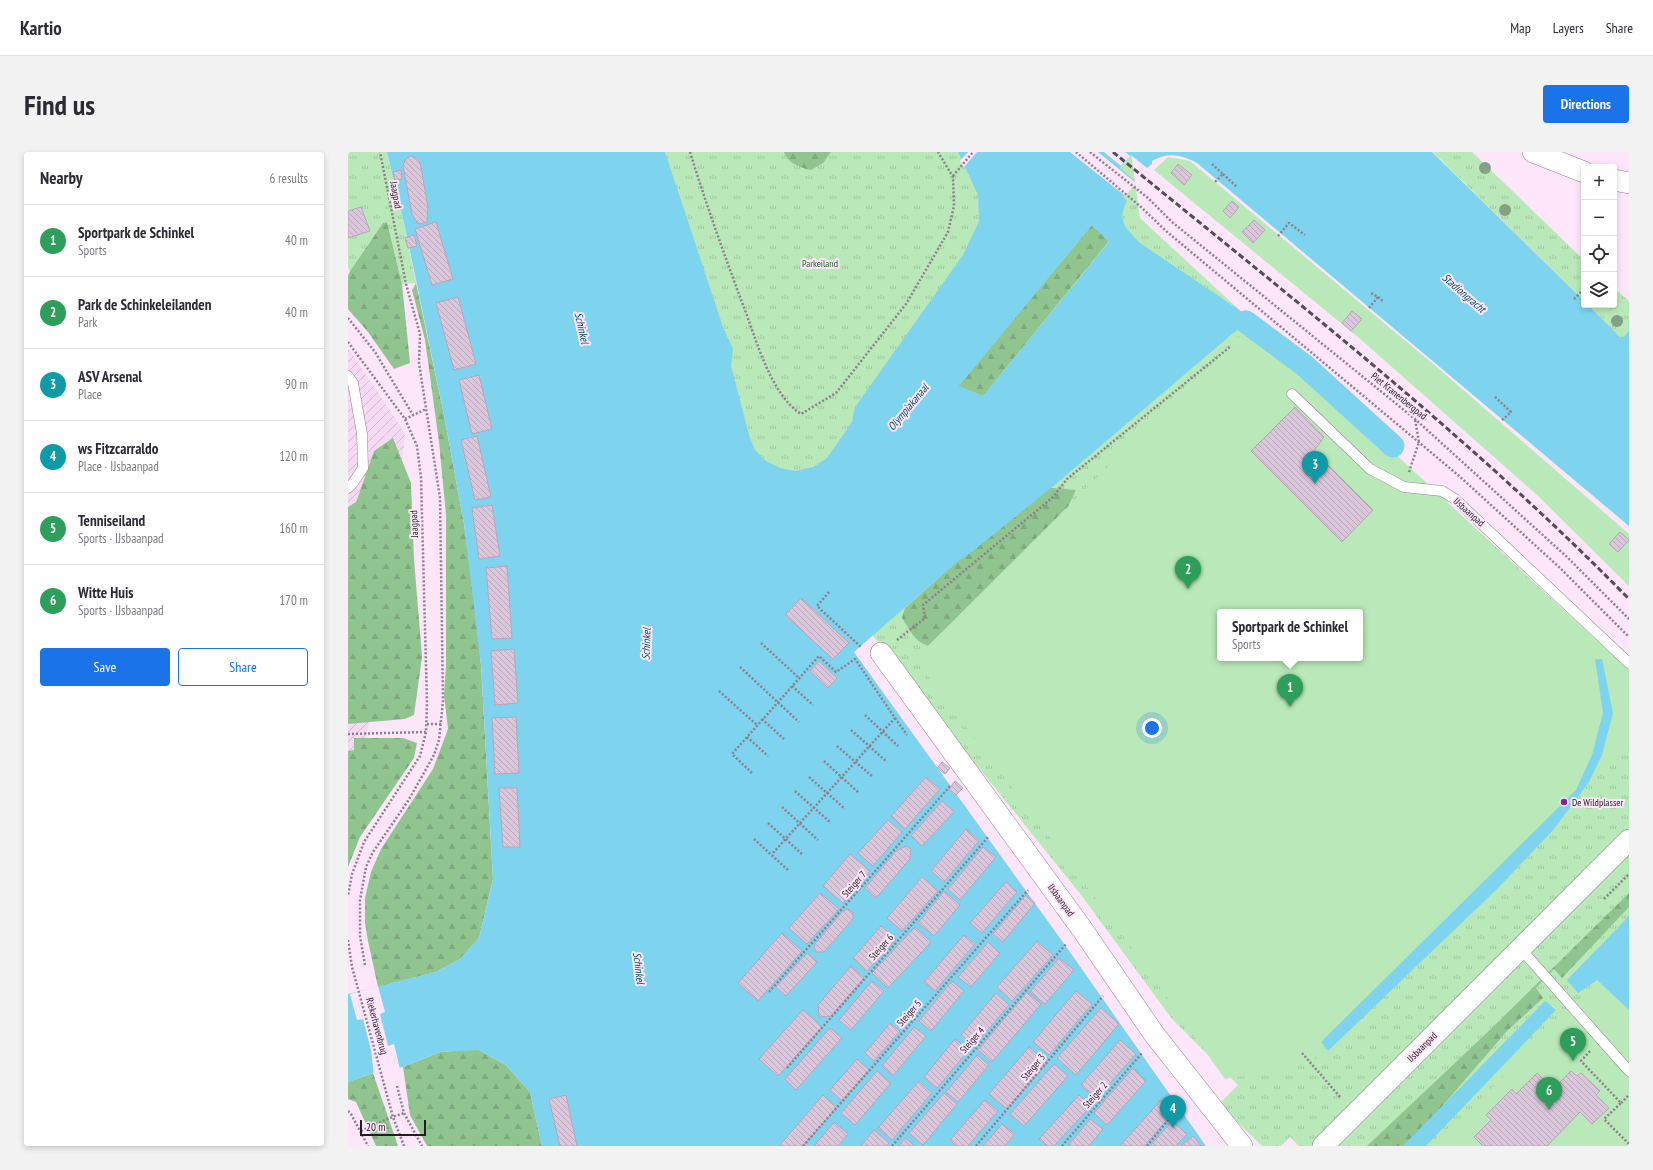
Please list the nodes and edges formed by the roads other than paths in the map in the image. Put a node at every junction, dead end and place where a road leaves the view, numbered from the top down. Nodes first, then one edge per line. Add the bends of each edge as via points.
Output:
1 (1533, 152) edge
2 (1581, 171) edge
3 (348, 376) edge
4 (1292, 394) dead end
5 (348, 488) edge
6 (881, 654) road end
7 (1629, 663) edge
8 (1629, 840) edge
9 (1520, 948) junction
10 (1629, 1071) edge
11 (1242, 1146) edge
12 (1323, 1146) edge

1 - 2 street
3 - 5 lane via 353,383 362,434 363,468
4 - 7 lane, IJsbaanpad via 1370,469 1404,488 1442,492 1455,499
6 - 11 street, IJsbaanpad via 1082,929 1154,1034
8 - 9 street, IJsbaanpad
9 - 10 lane
9 - 12 street, IJsbaanpad

